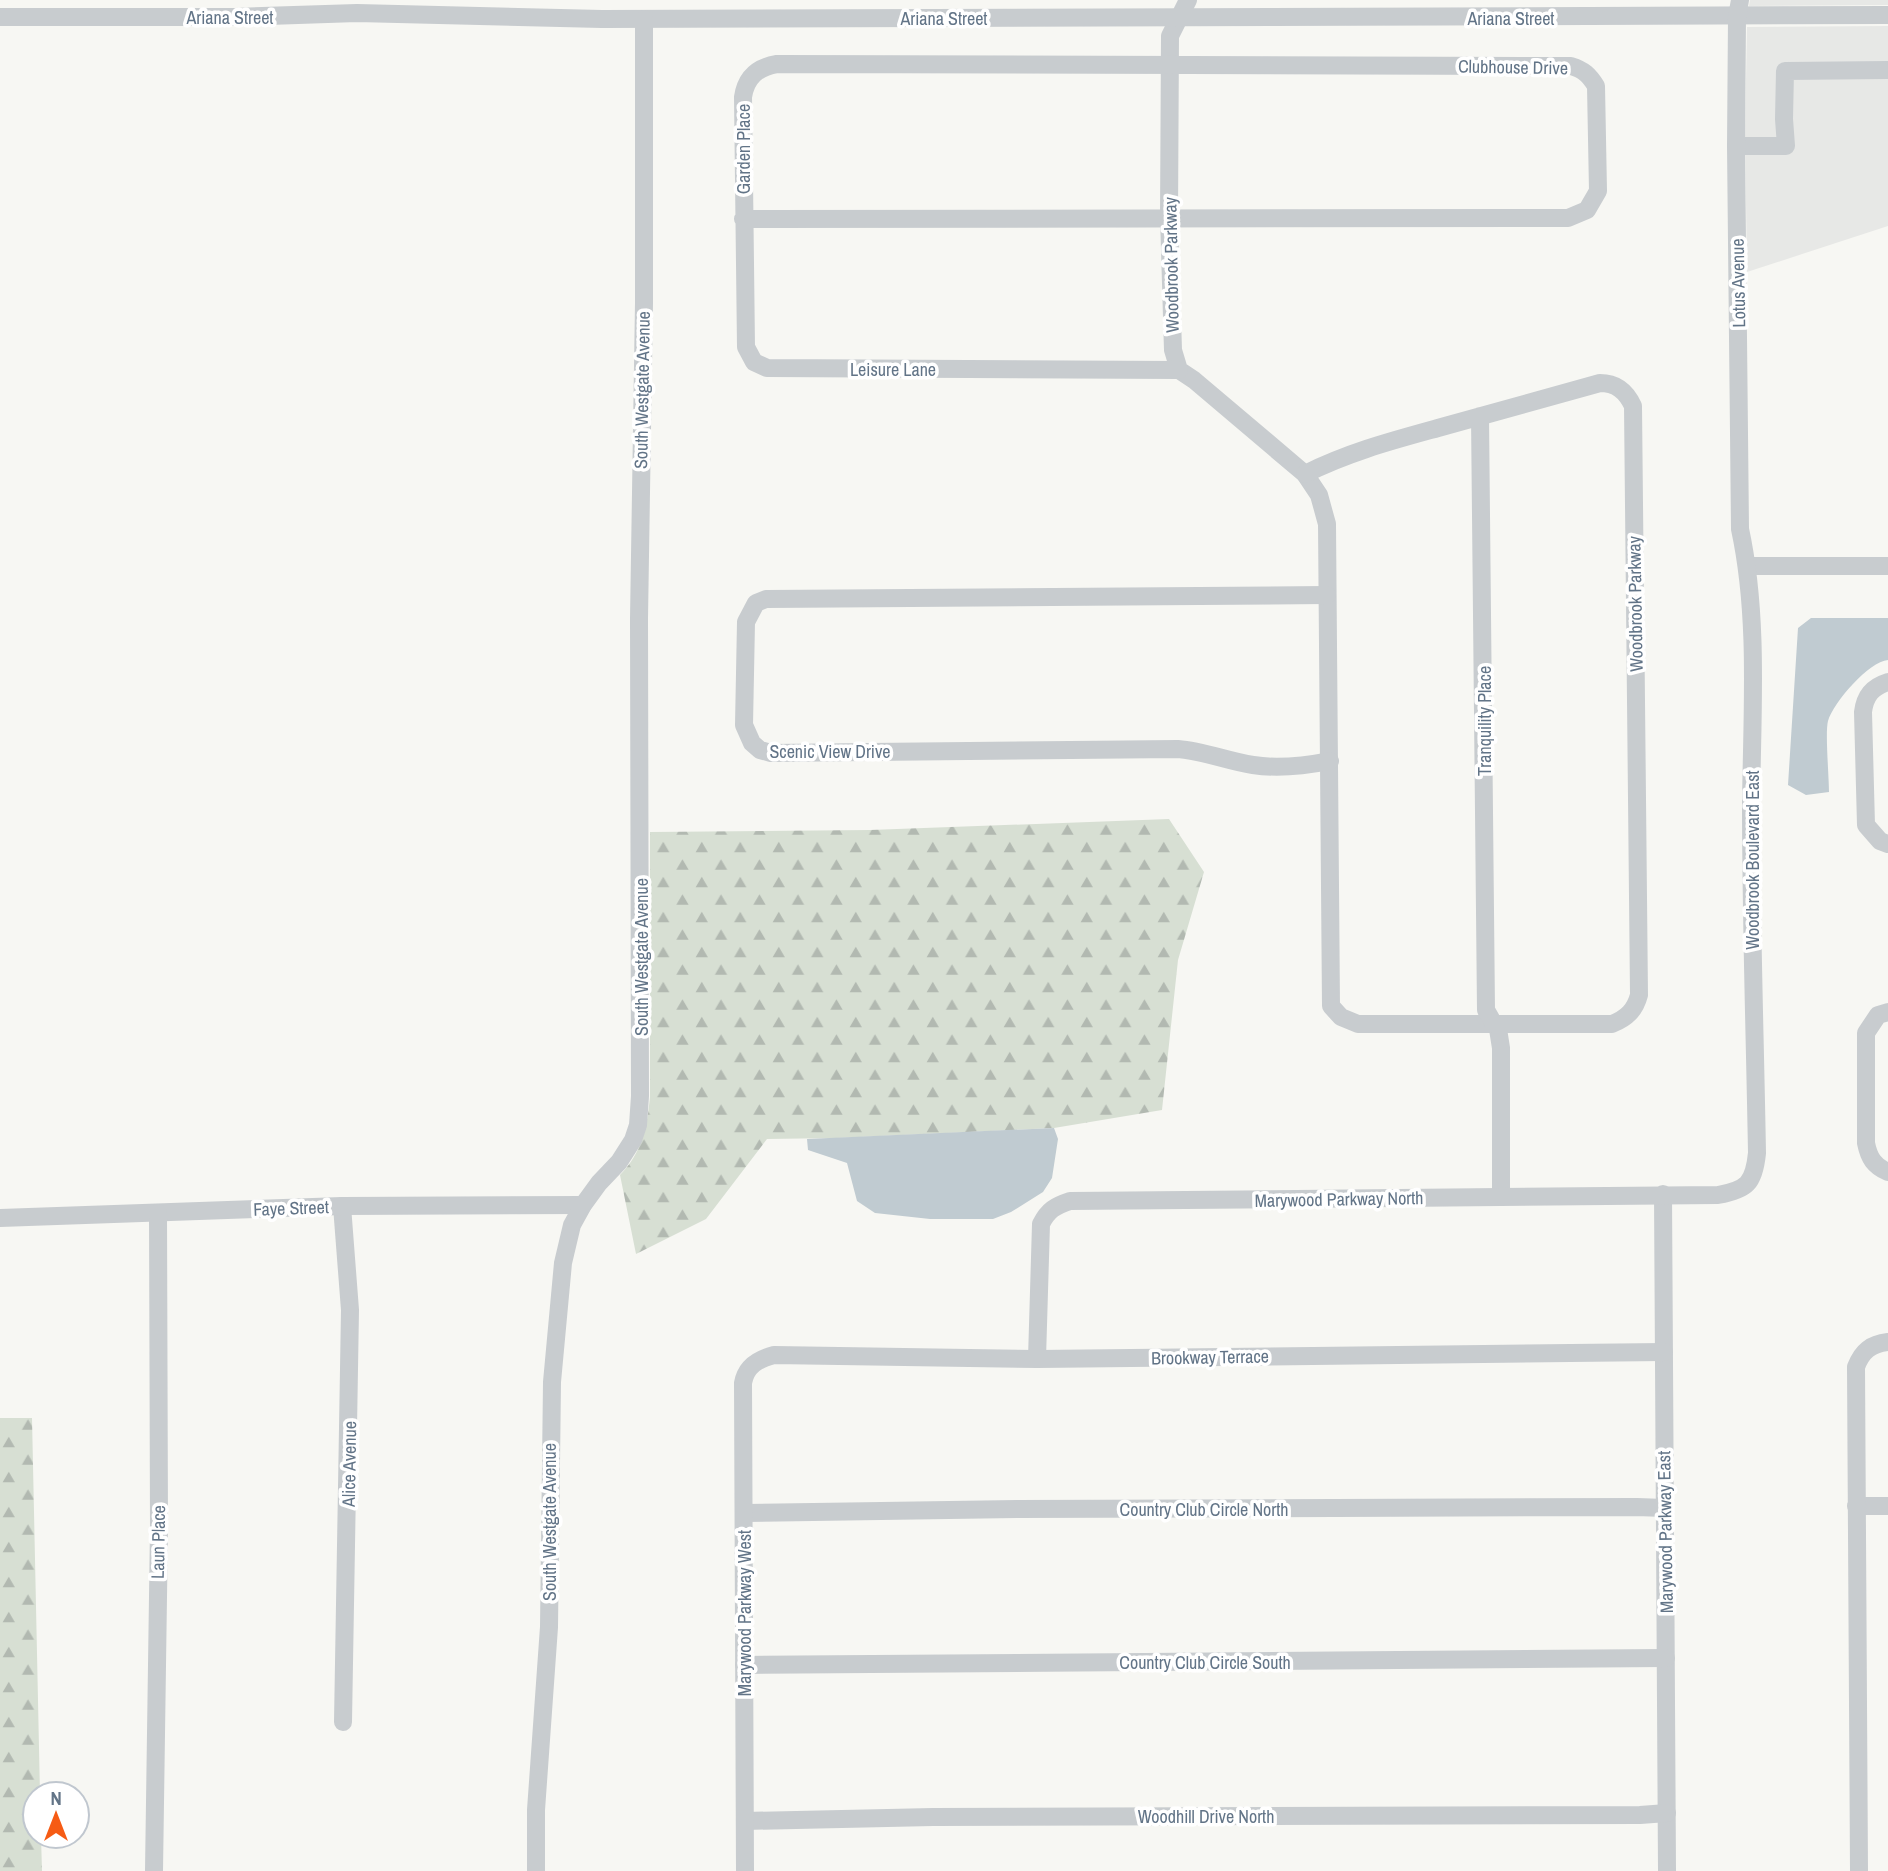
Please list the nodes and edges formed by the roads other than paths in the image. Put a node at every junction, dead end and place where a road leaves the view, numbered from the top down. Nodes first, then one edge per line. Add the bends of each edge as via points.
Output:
1 (1188, 0) edge
2 (356, 7) edge
3 (1739, 9) edge
4 (1888, 15) edge
5 (0, 17) edge
6 (644, 19) junction
7 (1179, 19) junction
8 (1170, 66) junction
9 (1888, 70) edge
10 (1736, 146) junction
11 (1169, 218) junction
12 (743, 219) junction
13 (1179, 370) junction
14 (1480, 416) junction
15 (1305, 474) junction
16 (1748, 566) junction
17 (1888, 566) edge
18 (1327, 595) junction
19 (1888, 682) edge
20 (1330, 761) junction
21 (1888, 844) edge
22 (1888, 1012) edge
23 (1494, 1024) junction
24 (1757, 1155) joint
25 (1888, 1172) edge
26 (1663, 1194) junction
27 (1502, 1196) junction
28 (583, 1205) junction
29 (342, 1206) junction
30 (158, 1213) junction
31 (0, 1218) edge
32 (1888, 1342) edge
33 (1664, 1352) junction
34 (1037, 1359) junction
35 (757, 1362) joint
36 (1856, 1506) junction
37 (1888, 1506) edge
38 (1664, 1508) junction
39 (744, 1513) junction
40 (1666, 1658) junction
41 (744, 1665) junction
42 (343, 1721) dead end
43 (1667, 1813) junction
44 (745, 1821) junction
45 (154, 1871) edge
46 (536, 1871) edge
47 (746, 1871) edge
48 (1667, 1871) edge
49 (1859, 1871) edge

1 - 7 street, Woodbrook Parkway
2 - 5 street, Ariana Street via 235,17
2 - 6 street, Ariana Street
3 - 4 street, Ariana Street
3 - 7 street, Ariana Street
3 - 10 street, Lotus Avenue
6 - 7 street, Ariana Street
6 - 28 street, South Westgate Avenue via 640,1096 633,1140
7 - 8 street, Woodbrook Parkway via 1170,36
8 - 11 street, Woodbrook Parkway
8 - 11 street, Clubhouse Drive via 1571,66 1582,70 1596,86 1599,176 1594,201 1587,210 1568,218
8 - 12 street, Garden Place via 777,64 759,69 744,87
9 - 10 street via 1785,71 1786,146
10 - 16 street, Lotus Avenue via 1740,529
11 - 12 street, Garden Place
11 - 13 street, Woodbrook Parkway via 1173,350
12 - 13 street, Leisure Lane via 746,347 754,362 767,368
13 - 15 street, Woodbrook Parkway
14 - 15 street, Woodbrook Parkway via 1357,451
14 - 23 street, Tranquility Place via 1486,1010
14 - 23 street, Woodbrook Parkway via 1600,383 1620,388 1633,406 1639,995 1631,1012 1612,1024
15 - 18 street, Woodbrook Parkway via 1326,517
16 - 17 street
16 - 24 street, Woodbrook Boulevard East
18 - 20 street, Woodbrook Parkway
18 - 20 street, Scenic View Drive via 766,598 757,603 746,622 744,725 752,743 771,753 1178,749 1274,767
19 - 21 street via 1870,692 1863,712 1866,825
20 - 23 street, Woodbrook Parkway via 1331,1006 1341,1017 1358,1024
22 - 25 street via 1878,1015 1866,1033 1866,1143 1876,1166
23 - 27 street via 1501,1048
24 - 26 street, Marywood Parkway North via 1756,1169 1739,1191
26 - 27 street, Marywood Parkway North
26 - 33 street, Marywood Parkway East
27 - 34 street, Marywood Parkway North via 1070,1201 1058,1205 1041,1224
28 - 29 street, Faye Street
28 - 46 street, South Westgate Avenue via 566,1244 552,1382 549,1627
29 - 30 street, Faye Street
29 - 42 street, Alice Avenue via 350,1310
30 - 31 street, Faye Street
30 - 45 street, Laun Place
32 - 36 street via 1867,1349 1856,1367
33 - 34 street, Brookway Terrace
33 - 38 street, Marywood Parkway East
34 - 35 street, Brookway Terrace via 774,1355
35 - 39 street, Marywood Parkway West via 745,1373 743,1383
36 - 37 street
36 - 49 street
38 - 39 street, Country Club Circle North
38 - 40 street, Marywood Parkway East
39 - 41 street, Marywood Parkway West
40 - 41 street, Country Club Circle South
40 - 43 street, Marywood Parkway East
41 - 44 street, Marywood Parkway West
43 - 44 street, Woodhill Drive North
43 - 48 street, Marywood Parkway East
44 - 47 street, Marywood Parkway West

